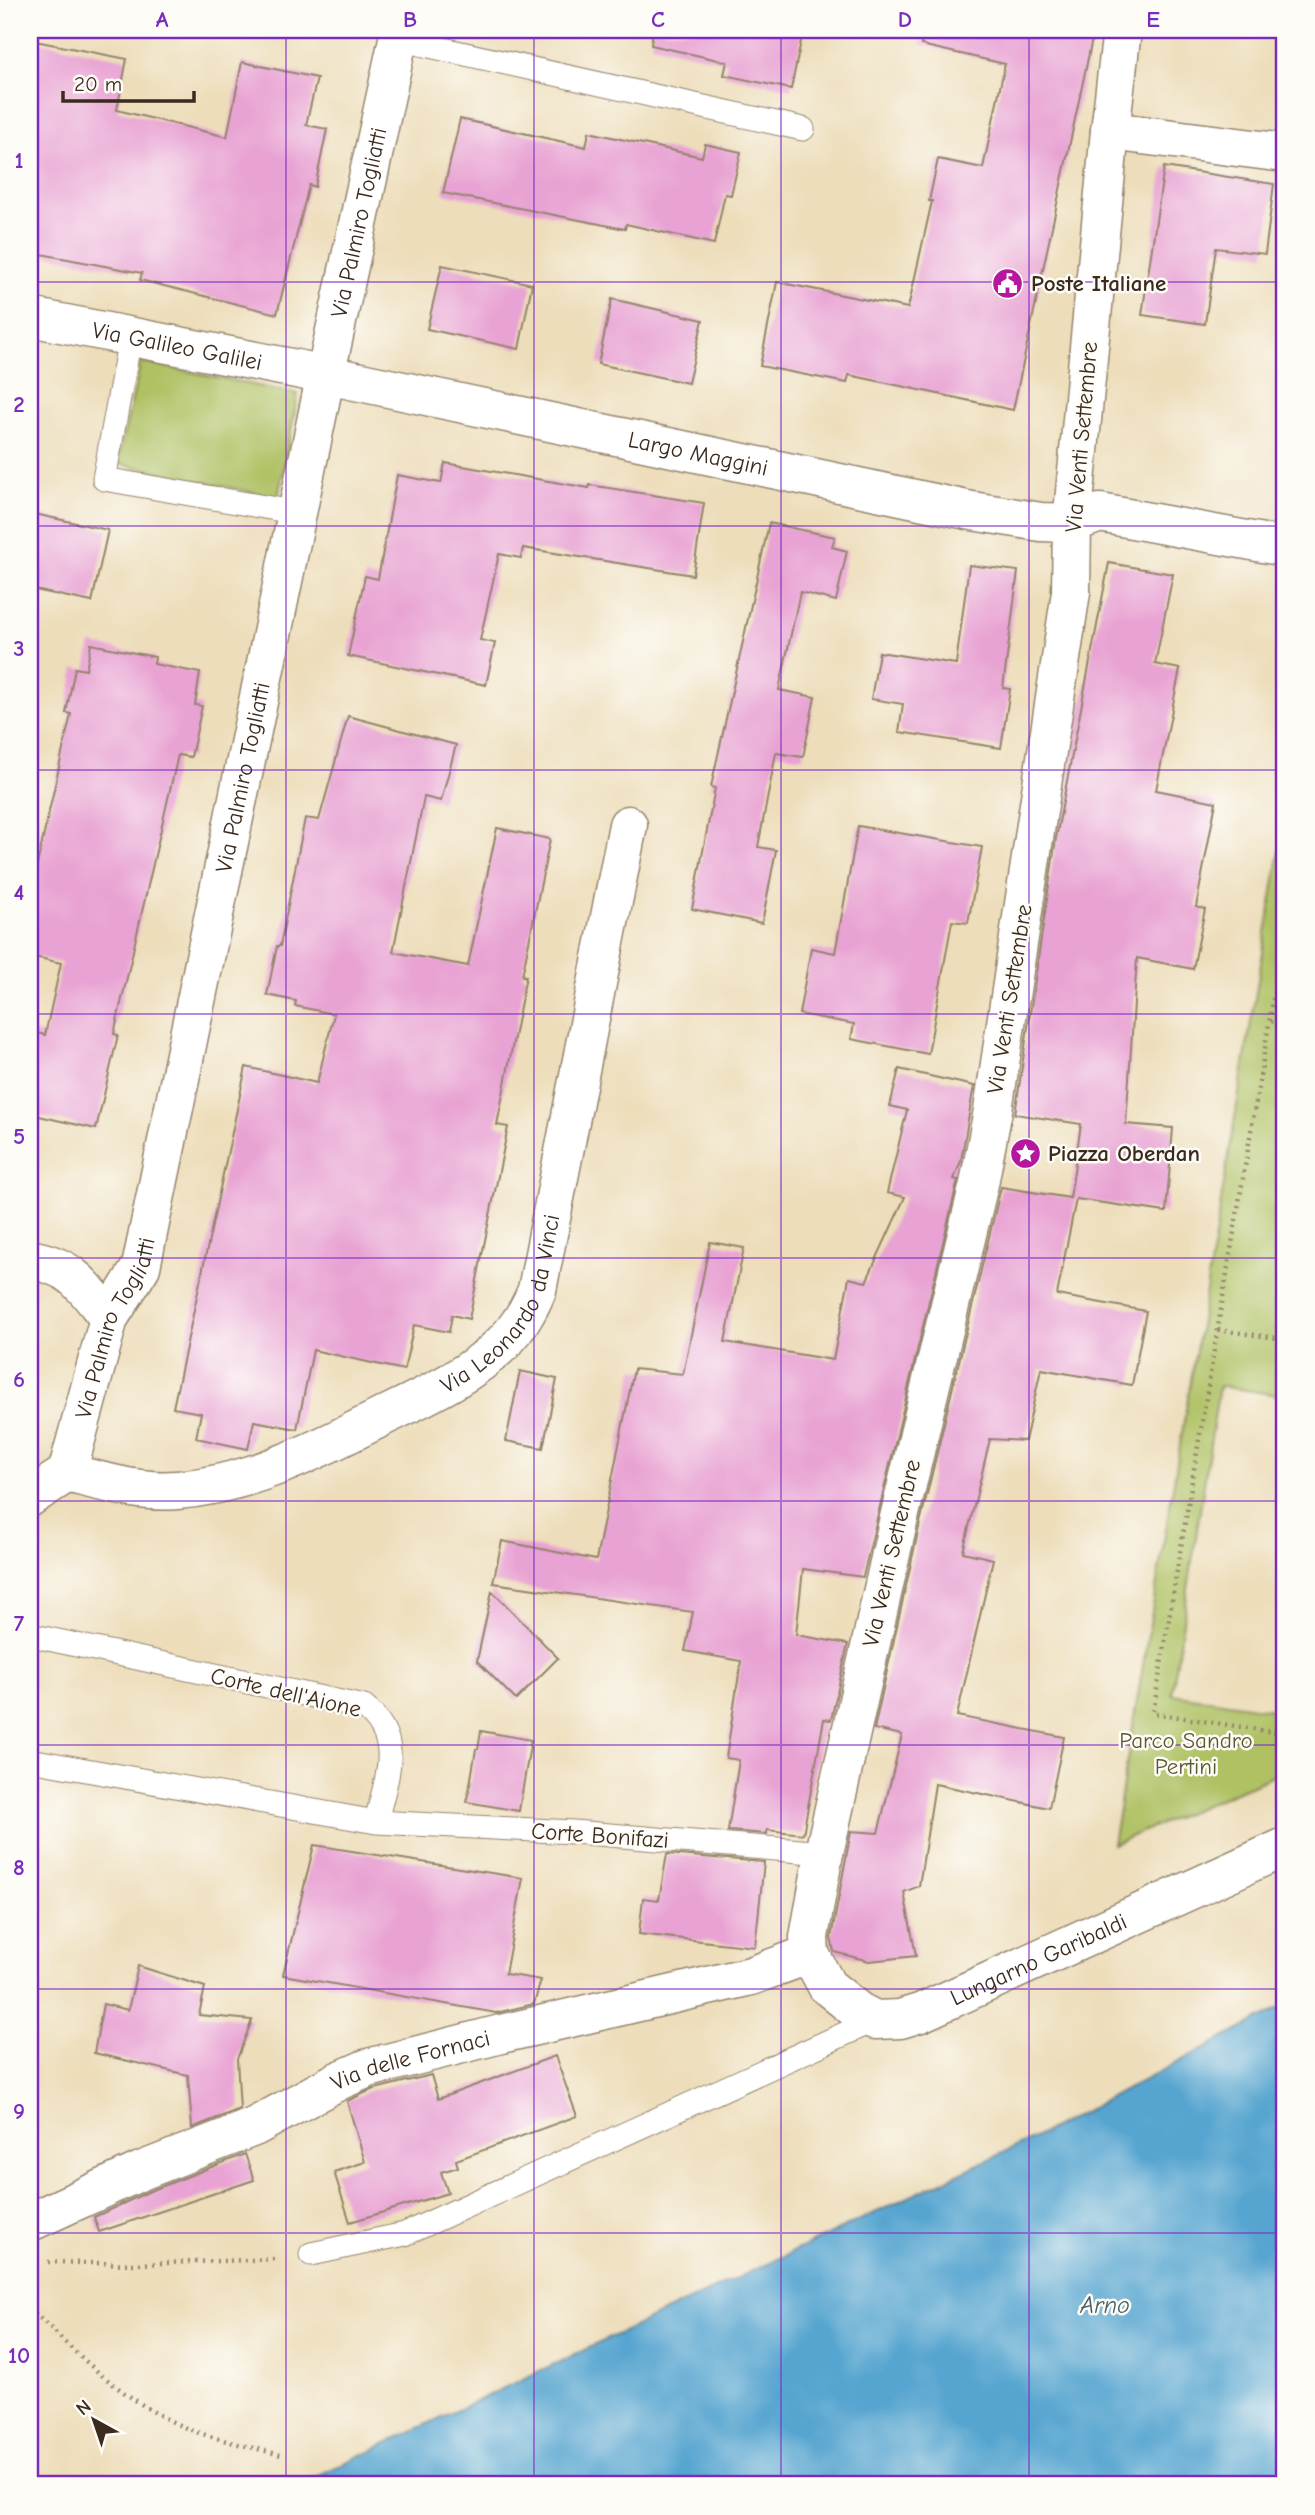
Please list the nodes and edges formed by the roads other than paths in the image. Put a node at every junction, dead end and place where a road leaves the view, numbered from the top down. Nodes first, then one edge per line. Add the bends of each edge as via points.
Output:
1 (1122, 30) edge
2 (399, 34) edge
3 (803, 129) dead end
4 (1110, 131) junction
5 (1285, 153) edge
6 (30, 317) edge
7 (130, 338) junction
8 (327, 375) junction
9 (299, 513) junction
10 (1072, 523) junction
11 (1285, 547) edge
12 (628, 825) dead end
13 (30, 1259) edge
14 (109, 1318) junction
15 (67, 1473) junction
16 (30, 1497) edge
17 (30, 1635) edge
18 (30, 1760) edge
19 (376, 1822) junction
20 (1285, 1847) edge
21 (824, 1853) junction
22 (810, 1954) junction
23 (875, 2020) junction
24 (30, 2222) edge
25 (311, 2254) dead end

1 - 4 street, Via Venti Settembre
2 - 3 lane
2 - 8 street, Via Palmiro Togliatti
4 - 5 street
4 - 10 street, Via Venti Settembre
6 - 7 street, Via Galileo Galilei
7 - 8 street, Via Galileo Galilei
7 - 9 lane via 104,479
8 - 9 street, Via Palmiro Togliatti
8 - 10 street, Largo Maggini via 972,511
9 - 14 street, Via Palmiro Togliatti via 141,1267
10 - 11 street, Largo Maggini via 1100,513
10 - 21 street, Via Venti Settembre via 1071,592 979,1184 920,1422
12 - 15 street, Via Leonardo da Vinci via 537,1290 505,1342 428,1394 306,1454 244,1478 202,1488 151,1491
13 - 14 street via 70,1273
14 - 15 street, Via Palmiro Togliatti
15 - 16 street
17 - 19 lane, Corte dell'Aione via 364,1707 385,1728 389,1742 390,1760
18 - 19 lane
19 - 21 lane, Corte Bonifazi via 574,1832
20 - 23 street, Lungarno Garibaldi via 920,2014
21 - 22 street, Via Venti Settembre
22 - 23 street via 827,1986
22 - 24 street, Via delle Fornaci via 751,1976 368,2068 254,2127 141,2171
23 - 25 lane via 405,2234

